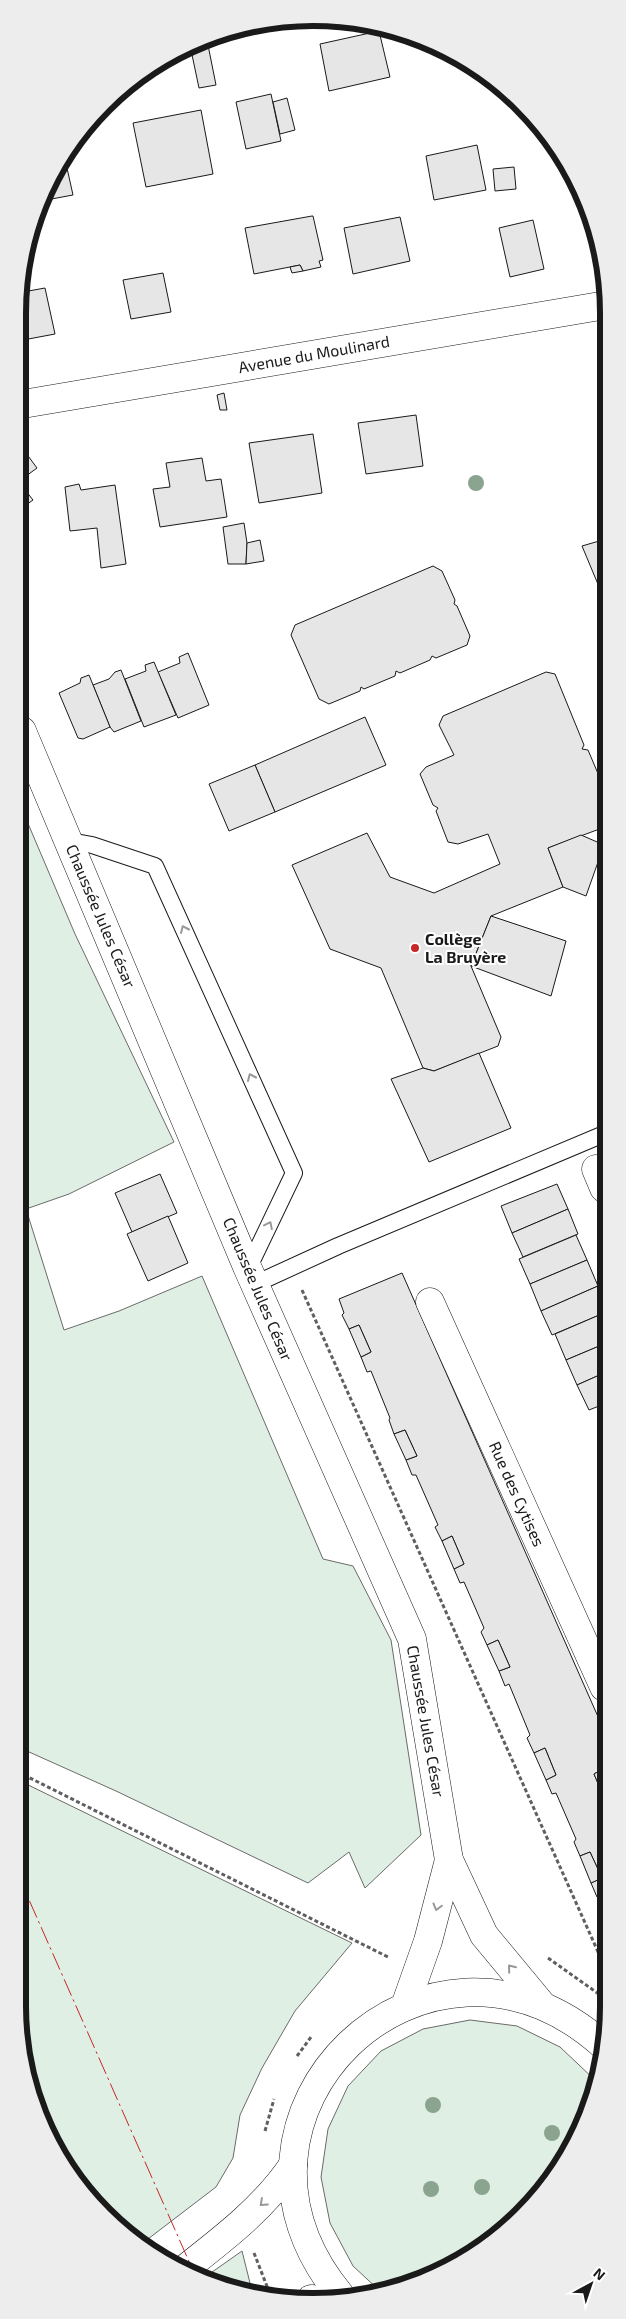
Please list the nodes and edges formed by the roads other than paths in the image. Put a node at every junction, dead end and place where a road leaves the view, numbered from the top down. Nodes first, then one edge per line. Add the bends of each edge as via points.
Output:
1 (600, 306) edge
2 (26, 403) edge
3 (26, 740) edge
4 (70, 841) junction
5 (600, 1136) edge
6 (252, 1276) junction
7 (430, 1302) dead end
8 (600, 1678) edge
9 (449, 1860) junction
10 (405, 2006) junction
11 (542, 2006) junction
12 (597, 2040) edge
13 (293, 2165) junction
14 (190, 2265) edge
15 (337, 2291) edge

1 - 2 street, Avenue du Moulinard
3 - 4 street, Chaussée Jules César
4 - 6 street, Chaussée Jules César
6 -> 4 lane via 294,1173 155,866
5 - 6 lane via 292,1267
6 - 9 street, Chaussée Jules César via 412,1639
7 - 8 street, Rue des Cytises
9 -> 10 street, Chaussée Jules César via 428,1941
11 -> 9 street, Chaussée Jules César via 484,1935
10 - 11 street via 473,1992 520,1998
10 - 13 street via 366,2029 333,2061 320,2079 304,2113
11 - 12 street via 575,2022
13 -> 14 street via 269,2197
13 - 15 street via 297,2211 303,2234 324,2276

